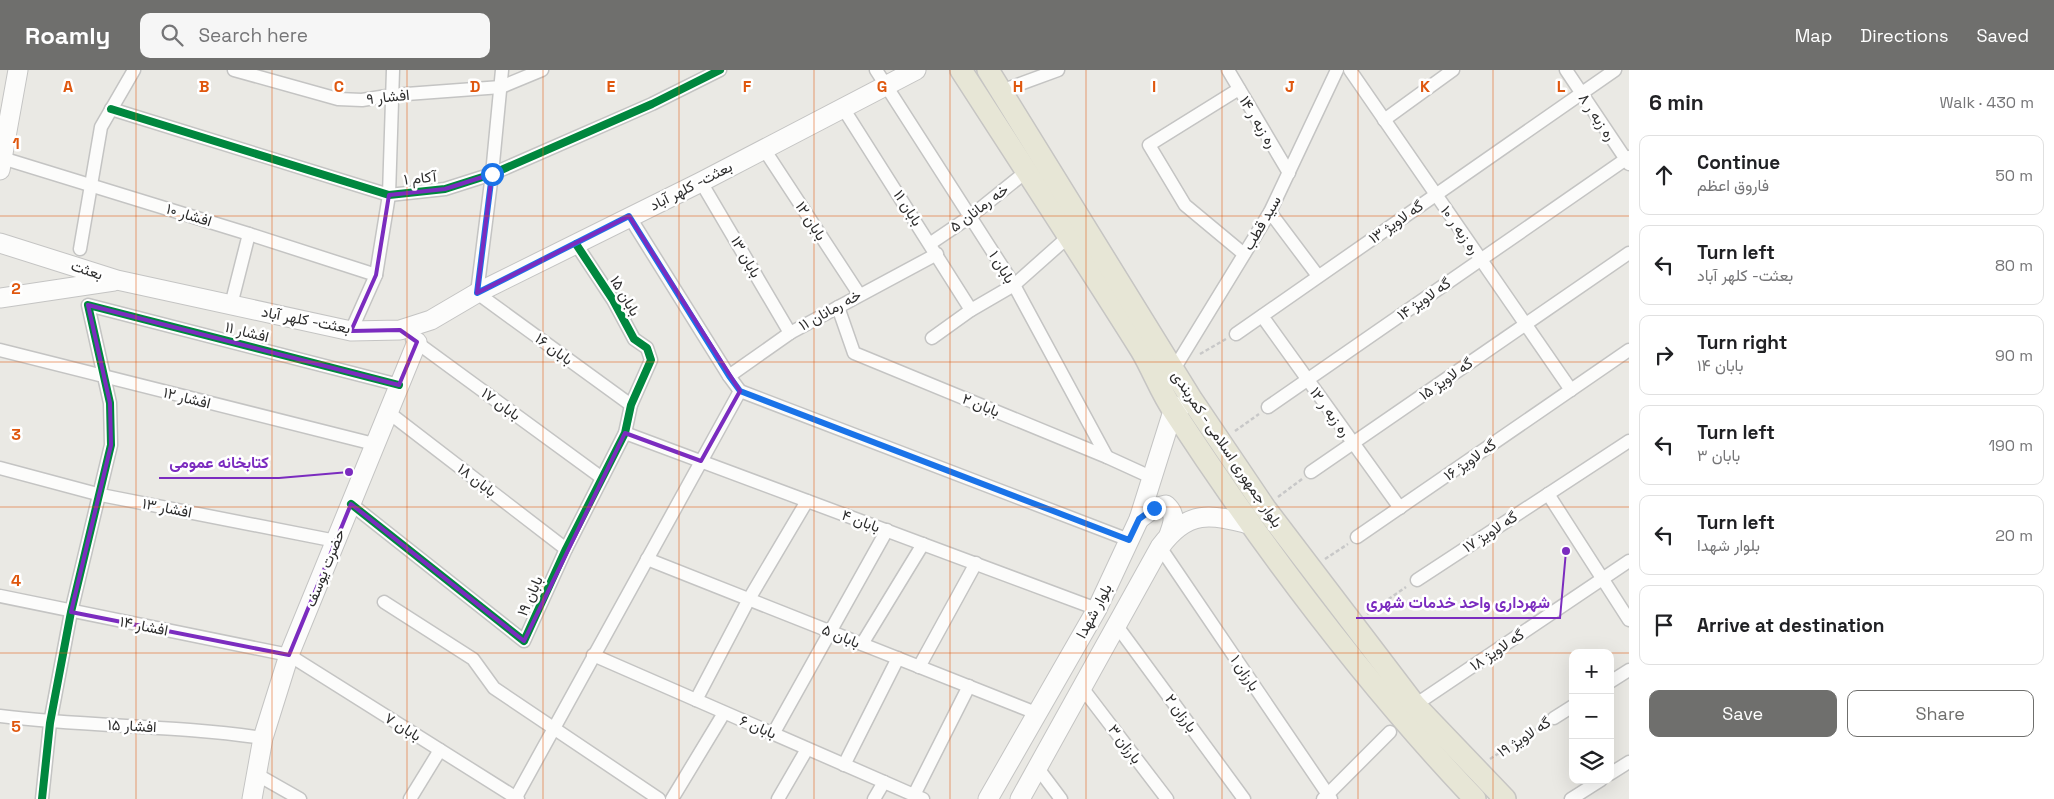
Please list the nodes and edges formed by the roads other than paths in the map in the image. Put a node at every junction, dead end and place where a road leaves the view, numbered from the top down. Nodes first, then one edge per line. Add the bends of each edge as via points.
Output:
1 (18, 70) edge
2 (134, 70) edge
3 (234, 70) edge
4 (393, 70) edge
5 (502, 70) edge
6 (542, 70) edge
7 (720, 70) edge
8 (916, 70) edge
9 (961, 70) edge
10 (988, 70) edge
11 (1058, 70) edge
12 (1228, 70) edge
13 (1337, 70) edge
14 (1350, 70) edge
15 (1454, 70) edge
16 (1566, 70) edge
17 (1615, 70) edge
18 (880, 77) edge
19 (500, 87) junction
20 (1239, 89) junction
21 (1001, 91) junction
22 (1582, 93) junction
23 (393, 95) junction
24 (843, 108) junction
25 (110, 109) junction
26 (1384, 120) junction
27 (764, 148) junction
28 (1628, 160) edge
29 (1, 164) edge
30 (1027, 172) junction
31 (1289, 173) junction
32 (492, 174) junction
33 (701, 182) junction
34 (92, 185) junction
35 (1436, 194) junction
36 (389, 195) junction
37 (1270, 212) junction
38 (629, 216) junction
39 (971, 216) junction
40 (249, 234) junction
41 (1068, 237) junction
42 (0, 242) edge
43 (576, 244) junction
44 (80, 249) dead end
45 (934, 249) junction
46 (1629, 253) edge
47 (1244, 254) junction
48 (1481, 260) junction
49 (376, 275) junction
50 (1318, 276) junction
51 (118, 280) junction
52 (1014, 284) junction
53 (477, 293) junction
54 (859, 294) junction
55 (0, 298) edge
56 (231, 305) junction
57 (838, 307) junction
58 (971, 310) junction
59 (1262, 316) junction
60 (1525, 325) junction
61 (400, 330) junction
62 (351, 331) junction
63 (790, 333) junction
64 (1236, 334) road end
65 (932, 338) dead end
66 (417, 342) junction
67 (1150, 347) junction
68 (0, 350) edge
69 (1629, 350) edge
70 (651, 360) joint
71 (1174, 369) junction
72 (729, 376) junction
73 (103, 377) junction
74 (1307, 380) junction
75 (399, 385) junction
76 (1570, 390) junction
77 (740, 391) junction
78 (1192, 400) junction
79 (631, 404) junction
80 (1268, 407) road end
81 (1173, 411) junction
82 (388, 412) junction
83 (625, 433) junction
84 (1629, 441) edge
85 (374, 444) junction
86 (1352, 444) junction
87 (1107, 457) junction
88 (701, 461) junction
89 (0, 468) edge
90 (1311, 472) road end
91 (602, 478) junction
92 (1152, 478) junction
93 (1548, 494) junction
94 (101, 495) junction
95 (807, 500) junction
96 (351, 504) junction
97 (1400, 508) junction
98 (1139, 519) junction
99 (1252, 525) junction
100 (887, 530) junction
101 (1357, 537) road end
102 (1129, 540) junction
103 (336, 541) junction
104 (1164, 541) junction
105 (922, 544) junction
106 (566, 549) junction
107 (647, 559) junction
108 (1629, 561) edge
109 (976, 563) junction
110 (1602, 578) junction
111 (1417, 580) road end
112 (0, 596) edge
113 (749, 599) junction
114 (384, 602) dead end
115 (1097, 608) junction
116 (71, 612) junction
117 (1629, 620) edge
118 (1117, 626) junction
119 (829, 631) junction
120 (862, 644) junction
121 (289, 655) junction
122 (593, 656) junction
123 (898, 658) junction
124 (919, 667) junction
125 (1629, 670) edge
126 (1614, 679) edge
127 (969, 686) junction
128 (1083, 689) junction
129 (696, 700) junction
130 (1415, 705) junction
131 (1569, 709) edge
132 (724, 713) junction
133 (1036, 713) junction
134 (0, 716) edge
135 (1554, 718) road end
136 (50, 722) junction
137 (554, 726) junction
138 (1390, 732) dead end
139 (773, 734) junction
140 (263, 738) junction
141 (807, 748) junction
142 (440, 750) junction
143 (1629, 762) edge
144 (844, 765) junction
145 (1037, 767) junction
146 (1614, 771) edge
147 (256, 774) junction
148 (884, 782) junction
149 (1594, 784) edge
150 (918, 797) edge
151 (1327, 798) edge
152 (42, 799) edge
153 (252, 799) edge
154 (300, 799) edge
155 (410, 799) edge
156 (516, 799) edge
157 (660, 799) edge
158 (672, 799) edge
159 (778, 799) edge
160 (874, 799) edge
161 (988, 799) edge
162 (1020, 799) edge
163 (1061, 799) edge
164 (1167, 799) edge
165 (1244, 799) edge
166 (1475, 799) edge
167 (1505, 799) edge
168 (1571, 799) edge

1 - 29 main road
2 - 25 street
3 - 23 street, افشار ۹ via 338,99 362,100
4 - 23 street
5 - 19 street
6 - 19 street, افشار ۹
7 - 32 street, آکام ۱ via 652,104
8 - 18 main road, بعثت- کلهر آباد
9 - 30 main road, بلوار جمهوری اسلامی - کمربندی
10 - 21 main road, بلوار جمهوری اسلامی - کمربندی
11 - 21 street
12 - 20 street, ره زبه ر ۱۴
13 - 31 street, سید قطب
14 - 26 street, ره زبه ر ۱۰
15 - 26 street
16 - 22 street, ۸ ره زبه ر
17 - 22 street, گه لاویژ ۱۳
18 - 24 main road, بعثت- کلهر آباد
18 - 39 street, بابان ۱
19 - 23 street, افشار ۹
19 - 32 street
20 - 31 street, ره زبه ر ۱۴
20 - 47 street via 1150,145 1185,205
21 - 67 main road, بلوار جمهوری اسلامی - کمربندی
22 - 28 street, ۸ ره زبه ر
22 - 35 street, گه لاویژ ۱۳
23 - 36 street
24 - 27 main road, بعثت- کلهر آباد
24 - 45 street, بابان ۱۱
25 - 34 street via 101,127
25 - 36 street, آکام ۱
26 - 35 street, ره زبه ر ۱۰
27 - 33 main road, بعثت- کلهر آباد
27 - 54 street, بابان ۱۲
28 - 48 street, گه لاویژ ۱۴
29 - 34 street, افشار ۱۰
30 - 39 street, خه رمانان ۵
30 - 41 main road, بلوار جمهوری اسلامی - کمربندی
31 - 37 street, سید قطب
32 - 36 street, آکام ۱ via 445,189
32 - 53 street
33 - 38 main road, بعثت- کلهر آباد
33 - 63 street, بابان ۱۳
34 - 40 street, افشار ۱۰
34 - 44 street
35 - 48 street, ره زبه ر ۱۰
35 - 50 street, گه لاویژ ۱۳
36 - 49 street
37 - 47 street, سید قطب
37 - 50 street
38 - 43 main road, بعثت- کلهر آباد
38 - 72 street
39 - 45 street, خه رمانان ۵
39 - 52 street, بابان ۱
40 - 49 street, افشار ۱۰
40 - 56 street
41 - 52 street
41 - 67 main road, بلوار جمهوری اسلامی - کمربندی
42 - 51 main road, بعثت
43 - 53 main road, بعثت- کلهر آباد
43 - 70 street, بابان ۱۵ via 634,339 647,348
45 - 54 street, خه رمانان ۱۱
45 - 58 street, بابان ۱۱
46 - 60 street, گه لاویژ ۱۵
47 - 71 street, سید قطب
48 - 60 street, ره زبه ر ۱۰
48 - 74 street, گه لاویژ ۱۴
49 - 62 street
50 - 59 street, گه لاویژ ۱۳
51 - 55 main road, بعثت
51 - 56 main road, بعثت- کلهر آباد
52 - 58 street
52 - 87 street, بابان ۱
53 - 61 main road, بعثت- کلهر آباد via 431,320
53 - 79 street, بابان ۱۶
54 - 57 street, خه رمانان ۱۱
56 - 62 main road, بعثت- کلهر آباد
57 - 63 street, خه رمانان ۱۱
57 - 87 street, بابان ۲ via 854,353
58 - 65 street
59 - 64 street, گه لاویژ ۱۳
59 - 74 street, ره زبه ر ۱۲
60 - 76 street, ره زبه ر ۱۰
60 - 86 street, گه لاویژ ۱۵
61 - 62 main road, بعثت- کلهر آباد
61 - 66 street, بابان ۱۷
63 - 72 street, خه رمانان ۱۱
66 - 75 main road, حضرت یوسف
66 - 91 street, بابان ۱۷
67 - 71 main road, بلوار جمهوری اسلامی - کمربندی
67 - 81 main road, بلوار جمهوری اسلامی - کمربندی
68 - 73 street, افشار ۱۲
69 - 76 street, ۱۶ گه لاویژ
70 - 79 street, بابان ۱۹
71 - 78 main road, بلوار جمهوری اسلامی - کمربندی
72 - 77 street
73 - 75 street, افشار ۱۱ via 88,305
73 - 85 street, افشار ۱۲
73 - 94 street via 110,403 111,445
74 - 80 street, گه لاویژ ۱۴
74 - 86 street, ره زبه ر ۱۲
75 - 82 main road, حضرت یوسف
76 - 97 street, ۱۶ گه لاویژ
77 - 88 street
77 - 102 street
78 - 81 main road
78 - 130 main road, بلوار جمهوری اسلامی - کمربندی via 1265,508
79 - 83 street, بابان ۱۹
81 - 92 main road, بلوار شهدا
81 - 99 main road, بلوار جمهوری اسلامی - کمربندی
82 - 85 main road, حضرت یوسف
82 - 106 street, بابان ۱۸
83 - 88 street, بابان ۴
83 - 91 street, بابان ۱۹
84 - 93 street, گه لاویژ ۱۷
85 - 96 main road, حضرت یوسف
86 - 90 street, گه لاویژ ۱۵
86 - 97 street, ره زبه ر ۱۲
87 - 92 street, بابان ۲
88 - 95 street, بابان ۴
88 - 107 street
89 - 94 street, افشار ۱۳
91 - 106 street, بابان ۱۹
92 - 98 main road, بلوار شهدا
93 - 110 street
93 - 111 street, گه لاویژ ۱۷
94 - 103 street, افشار ۱۳
94 - 116 street
95 - 100 street, بابان ۴
95 - 113 street
96 - 103 main road, حضرت یوسف
96 - 106 street, بابان ۱۹ via 524,641
97 - 101 street, ۱۶ گه لاویژ
98 - 102 main road, بلوار شهدا
98 - 104 main road via 1154,508 1166,506 1173,513 1174,521
99 - 104 main road, بلوار شهدا via 1227,518 1201,516 1188,521
99 - 166 main road, بلوار جمهوری اسلامی - کمربندی via 1402,719
100 - 105 street, بابان ۴
100 - 119 street
102 - 115 main road, بلوار شهدا
103 - 121 main road, حضرت یوسف
104 - 118 main road, بلوار شهدا
104 - 151 street, بارزان ۱
105 - 109 street, بابان ۴
105 - 120 street
107 - 113 street, بابان ۵
107 - 122 street
108 - 110 street, گه لاویژ ۱۸
109 - 115 street, بابان ۴
109 - 124 street
110 - 117 street
110 - 130 street, گه لاویژ ۱۸
112 - 116 street, افشار ۱۴
113 - 119 street, بابان ۵
113 - 129 street
114 - 137 street via 473,659 494,688
115 - 133 main road, بلوار شهدا
116 - 121 street, افشار ۱۴
116 - 136 street
118 - 128 main road, بلوار شهدا
118 - 165 street, بارزان ۲
119 - 120 street, بابان ۵
119 - 139 street
120 - 123 street, بابان ۵
121 - 140 main road, حضرت یوسف
121 - 142 street, بابان ۷
122 - 129 street, بابان ۶
122 - 137 street
123 - 124 street, بابان ۵
123 - 144 street
124 - 127 street, بابان ۵
125 - 126 street
127 - 133 street, بابان ۵
127 - 150 street
128 - 145 main road, بلوار شهدا
128 - 164 street, بارزان ۳
129 - 132 street, بابان ۶
130 - 167 main road, بلوار جمهوری اسلامی - کمربندی
131 - 135 street, ۱۹ گه لاویژ
132 - 139 street, بابان ۶
132 - 158 street
133 - 161 main road, بلوار شهدا
134 - 136 street, افشار ۱۵
136 - 140 street, افشار ۱۵ via 152,726
136 - 152 street
137 - 156 street
137 - 157 street
138 - 151 street
139 - 141 street, بابان ۶
140 - 147 main road, حضرت یوسف
141 - 144 street, بابان ۶
141 - 159 street
142 - 155 street
142 - 156 street, بابان ۷
143 - 146 street
144 - 148 street, بابان ۶
145 - 162 main road, بلوار شهدا
145 - 163 street
147 - 153 main road, حضرت یوسف
147 - 154 street
148 - 150 street, بابان ۶
148 - 160 street
149 - 168 street

